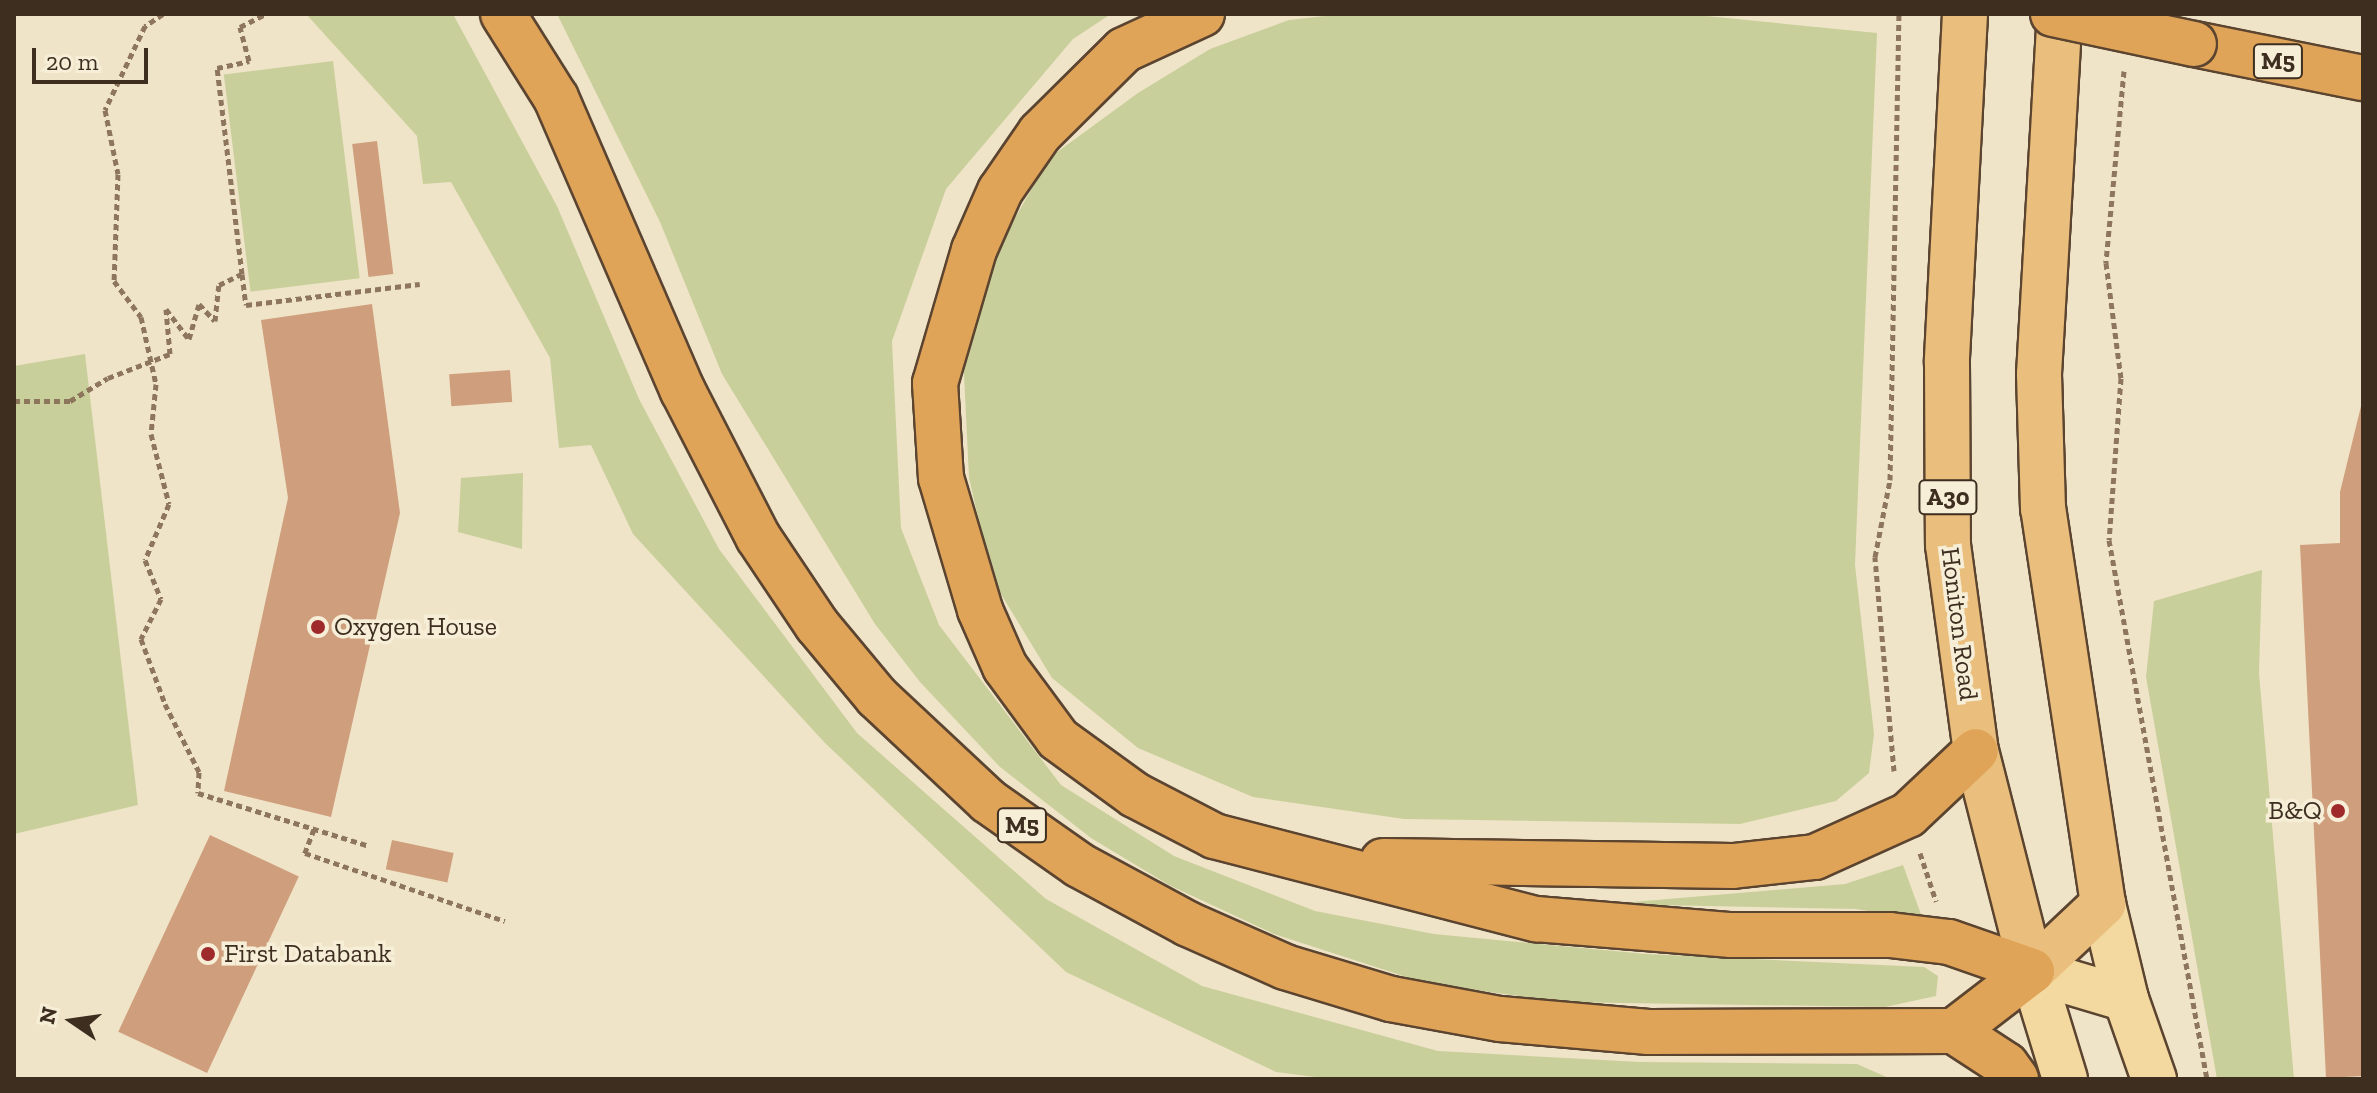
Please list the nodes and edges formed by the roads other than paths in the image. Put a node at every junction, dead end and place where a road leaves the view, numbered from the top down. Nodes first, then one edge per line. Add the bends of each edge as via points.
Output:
1 (503, 14) edge
2 (1202, 14) edge
3 (1965, 14) edge
4 (2053, 14) edge
5 (2060, 14) edge
6 (2363, 78) edge
7 (1976, 751) junction
8 (1309, 860) junction
9 (2103, 904) junction
10 (2032, 971) junction
11 (2126, 999) junction
12 (1954, 1031) junction
13 (2016, 1079) edge
14 (2065, 1079) edge
15 (2154, 1079) edge

1 - 12 highway, M5 via 556,98 683,391 758,537 817,625 877,697 988,801 1066,856 1188,924 1285,967 1391,999 1500,1019 1648,1032
2 - 8 highway via 1124,50 1066,102 1000,191 974,250 935,383 941,478 980,610 1005,667 1058,739 1135,795 1214,836
3 - 7 highway, Honiton Road / A30 via 1947,363 1948,545
4 - 6 highway, M5, bridge
5 - 9 highway via 2039,374 2043,509
7 - 8 highway via 1908,815 1815,857 1733,866
7 - 10 highway, Honiton Road / A30
8 - 10 highway via 1536,919 1731,935 1890,935 1949,942
9 - 10 highway
9 - 11 main road
10 - 11 main road
10 - 12 highway
10 - 14 main road, Honiton Road
11 - 15 main road
12 - 13 highway via 2006,1065

